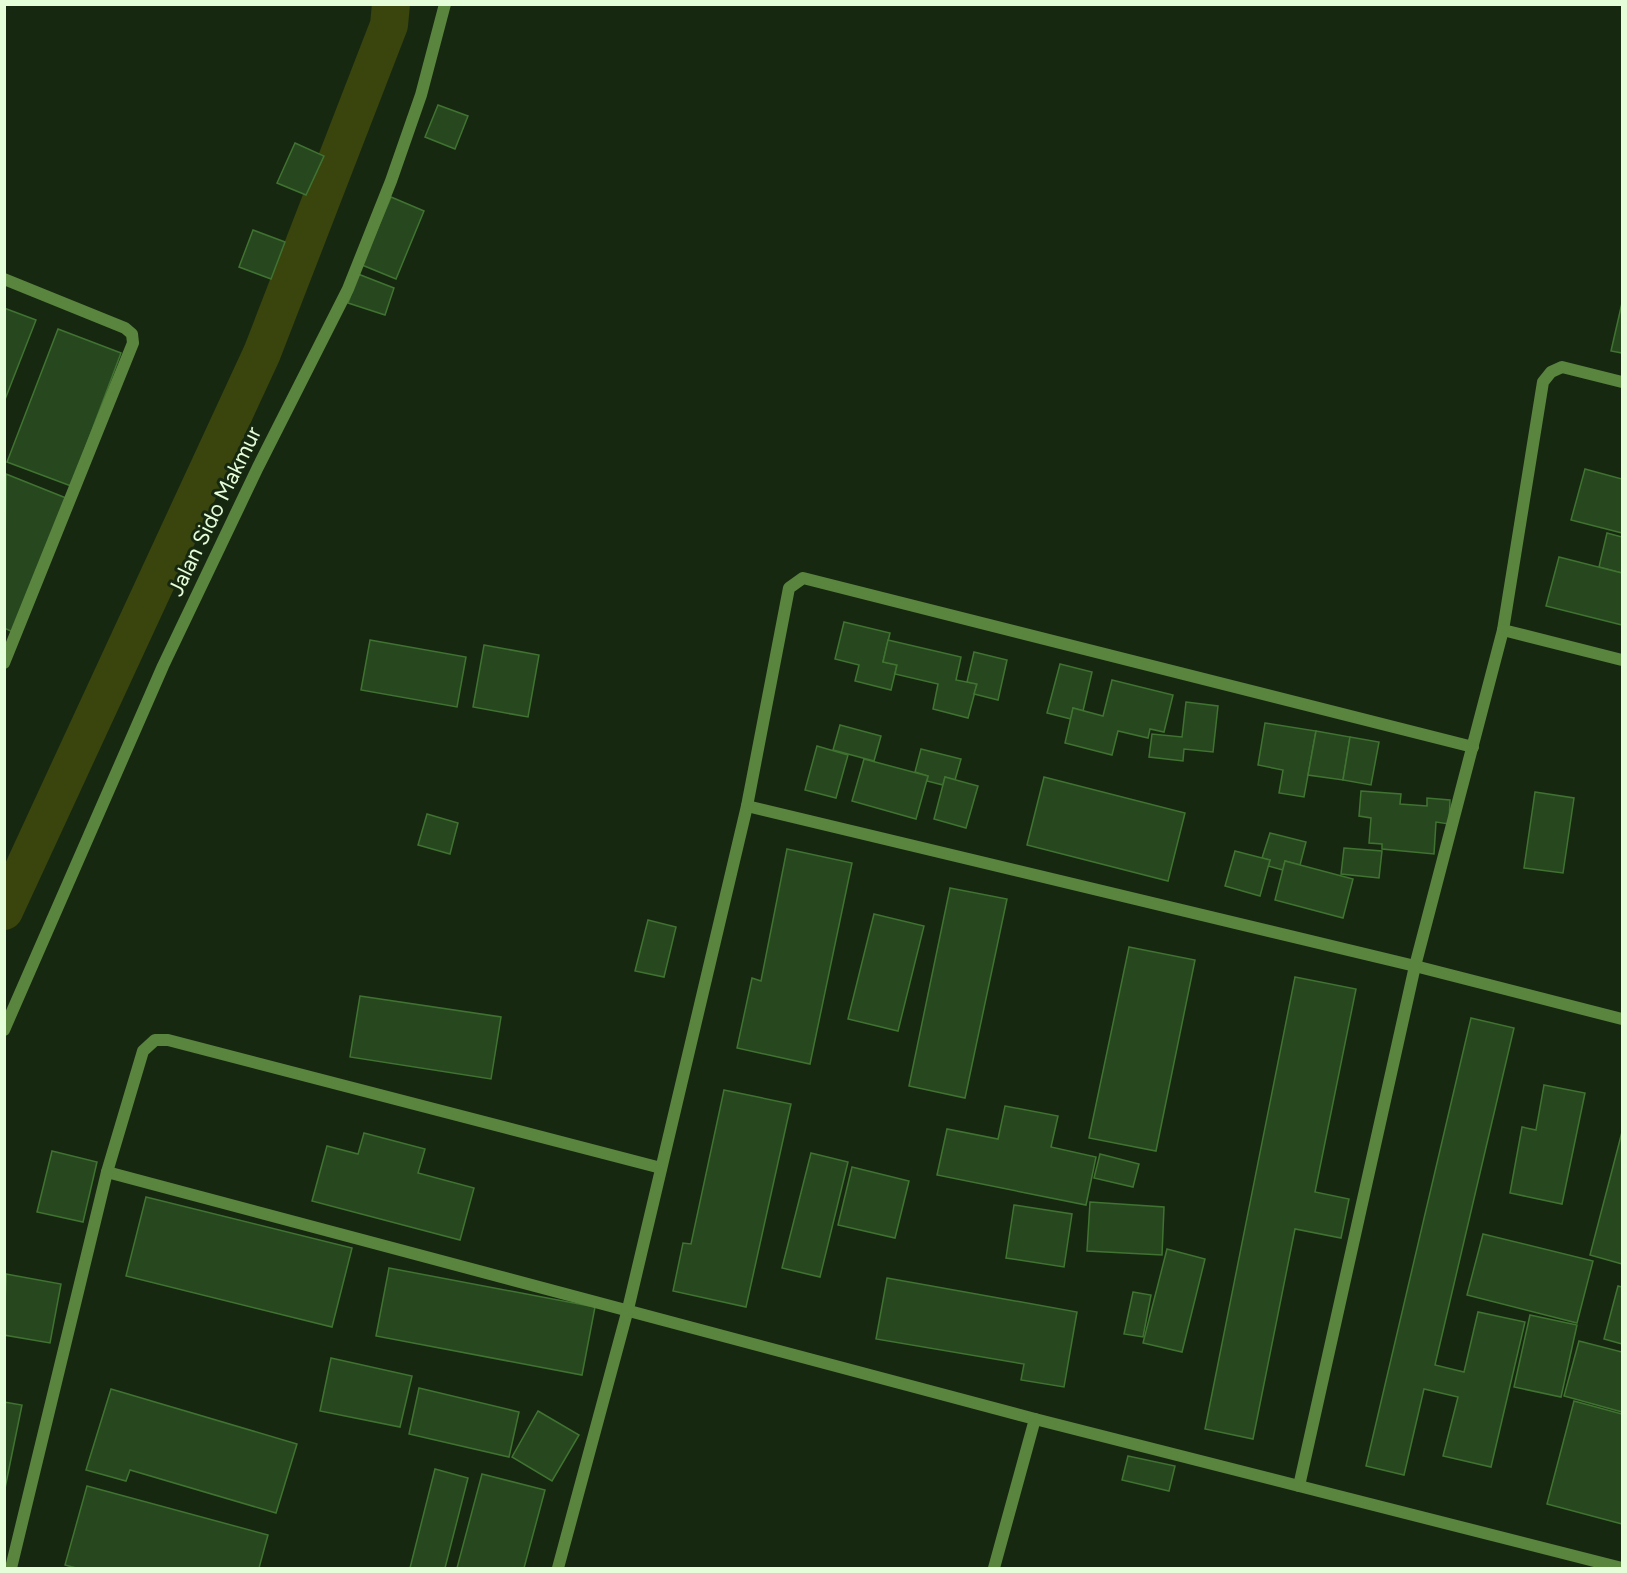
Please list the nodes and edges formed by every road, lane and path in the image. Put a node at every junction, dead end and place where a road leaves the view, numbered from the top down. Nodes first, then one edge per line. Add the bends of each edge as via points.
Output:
1 (445, 4) edge
2 (4, 279) edge
3 (1623, 382) edge
4 (1503, 630) junction
5 (1623, 660) edge
6 (4, 663) edge
7 (1473, 747) junction
8 (747, 806) junction
9 (1414, 966) junction
10 (1623, 1019) edge
11 (4, 1030) edge
12 (661, 1168) junction
13 (107, 1172) junction
14 (628, 1309) junction
15 (1035, 1419) junction
16 (1299, 1486) junction
17 (1623, 1568) edge
18 (11, 1569) edge
19 (558, 1569) edge
20 (994, 1569) edge

1 - 11 street, Jalan Sido Makmur via 414,117 348,289 163,666
2 - 6 street via 125,328 132,334 133,344
3 - 4 street via 1562,367 1543,382
4 - 5 street
4 - 7 street
7 - 8 street via 802,578 789,588
7 - 9 street
8 - 9 street
8 - 12 street
9 - 10 street
9 - 16 street
12 - 13 street via 168,1040 155,1040 143,1051
12 - 14 street
13 - 14 street
13 - 18 street
14 - 15 street
14 - 19 street
15 - 16 street
15 - 20 street
16 - 17 street

